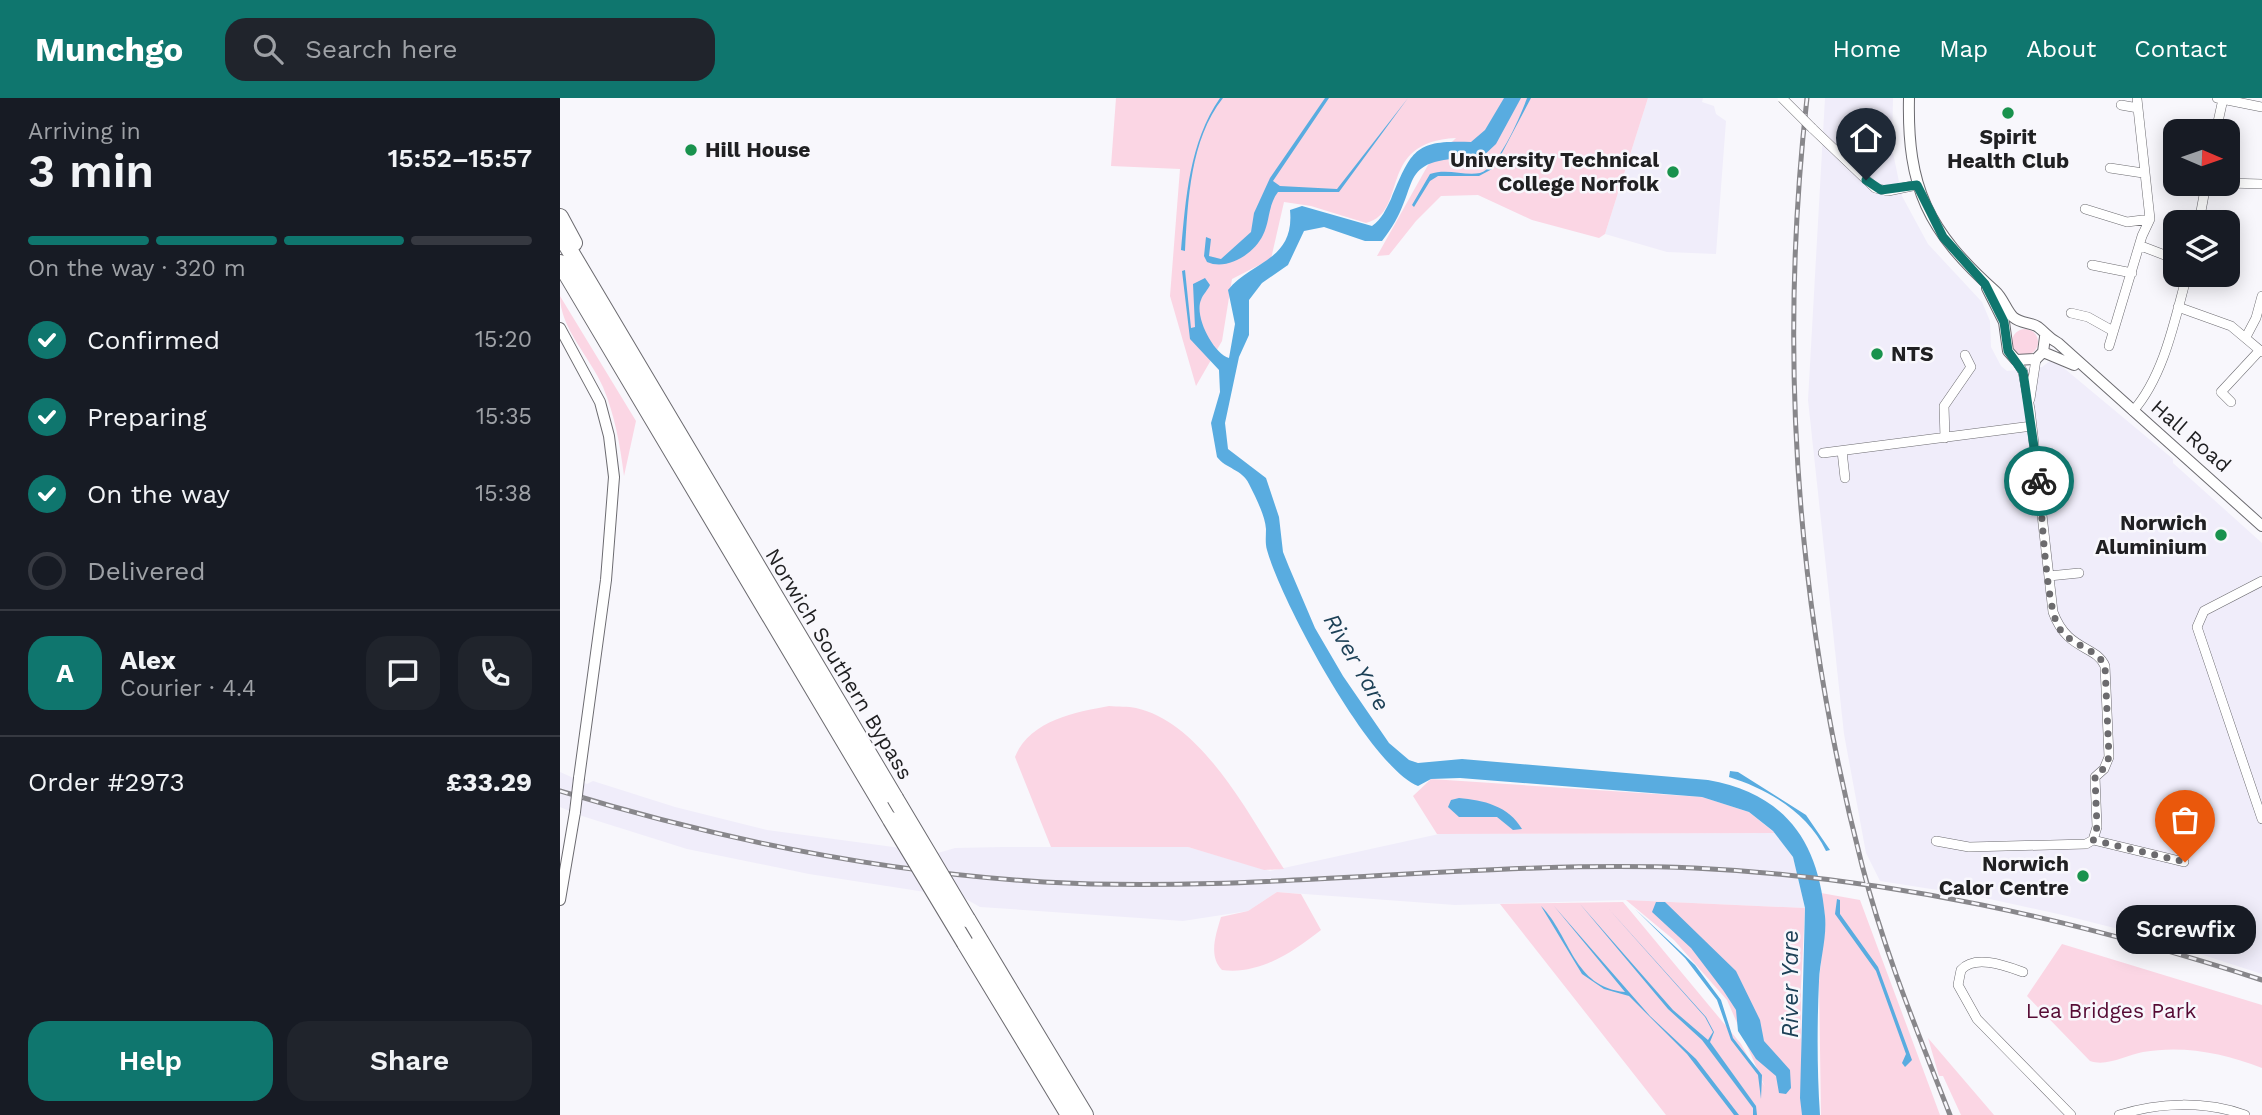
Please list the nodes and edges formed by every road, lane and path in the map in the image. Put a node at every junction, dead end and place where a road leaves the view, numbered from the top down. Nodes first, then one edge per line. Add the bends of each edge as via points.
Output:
1 (1782, 98) edge
2 (1912, 98) edge
3 (2220, 99) edge
4 (2137, 103) edge
5 (2121, 105) dead end
6 (2262, 107) edge
7 (2218, 119) edge
8 (2110, 168) dead end
9 (2143, 173) junction
10 (2240, 183) edge
11 (2262, 184) edge
12 (1917, 185) junction
13 (2085, 209) dead end
14 (560, 217) edge
15 (2150, 219) junction
16 (560, 234) edge
17 (2141, 246) junction
18 (2163, 254) edge
19 (560, 263) edge
20 (2092, 265) dead end
21 (560, 272) edge
22 (2132, 273) junction
23 (1985, 284) junction
24 (2184, 287) edge
25 (2262, 296) edge
26 (2178, 307) junction
27 (2071, 313) dead end
28 (2023, 323) junction
29 (560, 328) edge
30 (2113, 331) junction
31 (2006, 337) junction
32 (2045, 337) junction
33 (2246, 337) junction
34 (2109, 346) dead end
35 (2261, 351) edge
36 (1965, 355) dead end
37 (2040, 356) junction
38 (2016, 360) junction
39 (616, 361) junction
40 (2094, 377) junction
41 (2231, 402) dead end
42 (659, 405) junction
43 (2030, 410) junction
44 (2133, 411) junction
45 (2032, 426) junction
46 (1945, 438) junction
47 (1842, 451) junction
48 (1823, 453) dead end
49 (1844, 478) dead end
50 (2262, 526) edge
51 (2079, 573) dead end
52 (2049, 576) junction
53 (2262, 581) edge
54 (2262, 819) edge
55 (2093, 840) junction
56 (1936, 841) dead end
57 (2185, 862) dead end
58 (560, 900) edge
59 (2023, 972) dead end
60 (1069, 1115) edge
61 (1085, 1115) edge
62 (2071, 1115) edge
63 (2119, 1115) edge
64 (2245, 1115) edge

1 - 12 street, bridge via 1875,188 1888,191
2 - 12 street, Hall Road via 1909,129
3 - 6 street
3 - 7 street
4 - 5 street
4 - 9 street
8 - 9 street
9 - 15 street
10 - 11 street
12 - 23 street, Hall Road via 1943,237
13 - 15 street via 2127,222
14 - 42 highway
15 - 17 street
16 - 42 highway, Norwich Southern Bypass
17 - 18 street
17 - 22 street
19 - 39 highway, Norwich Southern Bypass
20 - 22 street
21 - 39 highway
22 - 30 street
23 - 28 street, Hall Road
23 - 31 street, Hall Road via 2004,322
24 - 26 street
25 - 33 street
26 - 33 street via 2231,326
26 - 44 street via 2152,378
27 - 30 street
28 - 31 street
28 - 32 street, Hall Road via 2036,326
29 - 58 street, bridge via 600,402 614,477 606,580
30 - 34 street
31 - 38 street, Hall Road via 2008,351
32 - 37 street
32 - 40 street, Hall Road via 2058,343
33 - 35 street
35 - 41 street via 2217,389
36 - 46 street via 1971,367 1944,406
37 - 38 street, Hall Road
37 - 40 street, Hall Road via 2062,357
37 - 43 street
38 - 43 street via 2023,372
39 - 60 highway, Norwich Southern Bypass, bridge
40 - 44 street, Hall Road
42 - 61 highway, Norwich Southern Bypass, bridge
43 - 45 street
44 - 50 street, Hall Road
45 - 46 street
45 - 52 street
46 - 47 street
47 - 48 street
47 - 49 street
51 - 52 street
52 - 55 street via 2053,612 2065,635 2101,658 2105,666 2109,757 2095,777 2097,827
53 - 54 street via 2204,611 2197,627
55 - 56 street via 2086,844 1969,847
55 - 57 street
59 - 62 street via 2013,964 1966,965 1959,976 1963,997 1977,1019
63 - 64 street via 2168,1105

